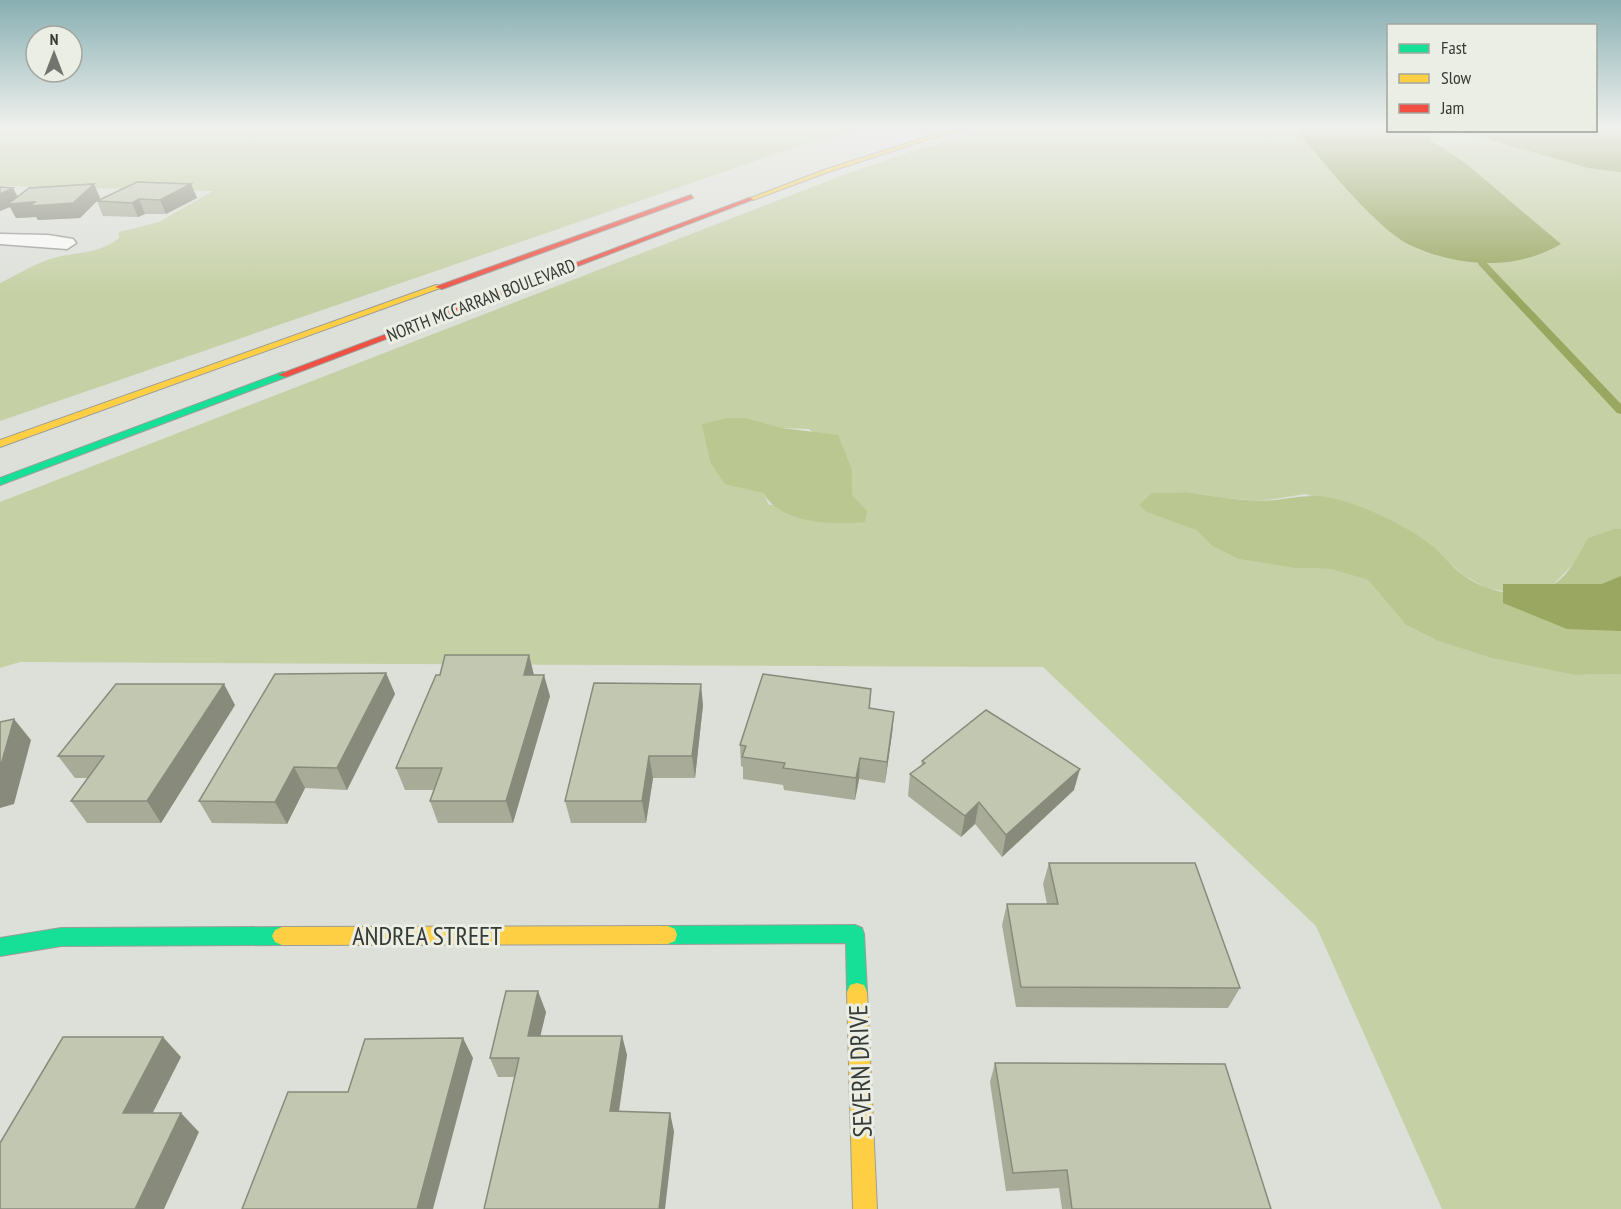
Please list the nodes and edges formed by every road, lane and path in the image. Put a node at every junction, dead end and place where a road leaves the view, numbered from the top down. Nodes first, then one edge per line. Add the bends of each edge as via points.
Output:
1 (793, 183) edge
2 (704, 192) dead end
3 (0, 239) edge
4 (67, 243) dead end
5 (0, 444) edge
6 (0, 482) edge
7 (855, 933) joint
8 (0, 947) edge
9 (865, 1209) edge

1 - 6 main road, NORTH MCCARRAN BOULEVARD
2 - 5 main road, NORTH MCCARRAN BOULEVARD
3 - 4 street
7 - 8 main road, ANDREA STREET via 61,937
7 - 9 main road, SEVERN DRIVE

